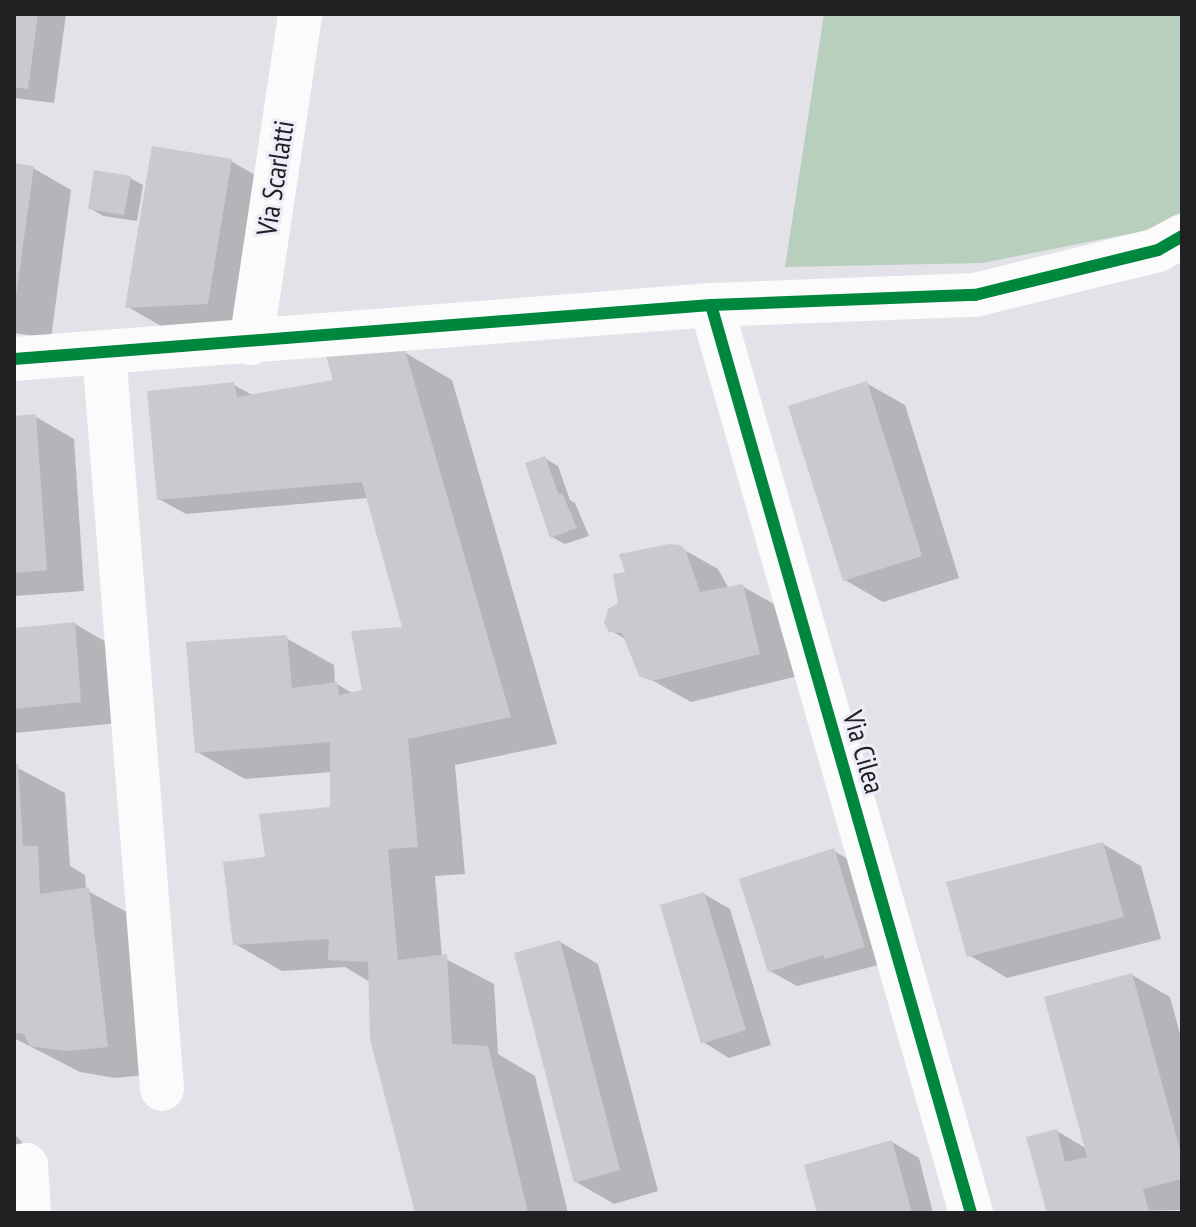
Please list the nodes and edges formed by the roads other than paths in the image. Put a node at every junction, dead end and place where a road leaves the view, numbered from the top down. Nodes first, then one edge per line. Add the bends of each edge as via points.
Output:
1 (300, 14) edge
2 (1182, 236) edge
3 (711, 305) junction
4 (251, 343) junction
5 (104, 353) junction
6 (14, 359) edge
7 (162, 1089) dead end
8 (14, 1167) edge
9 (29, 1213) edge
10 (971, 1213) edge

1 - 4 street, Via Scarlatti
2 - 3 street via 1158,250 975,295
3 - 4 street
3 - 10 street, Via Cilea
4 - 5 street
5 - 6 street
5 - 7 street
8 - 9 street via 26,1165

